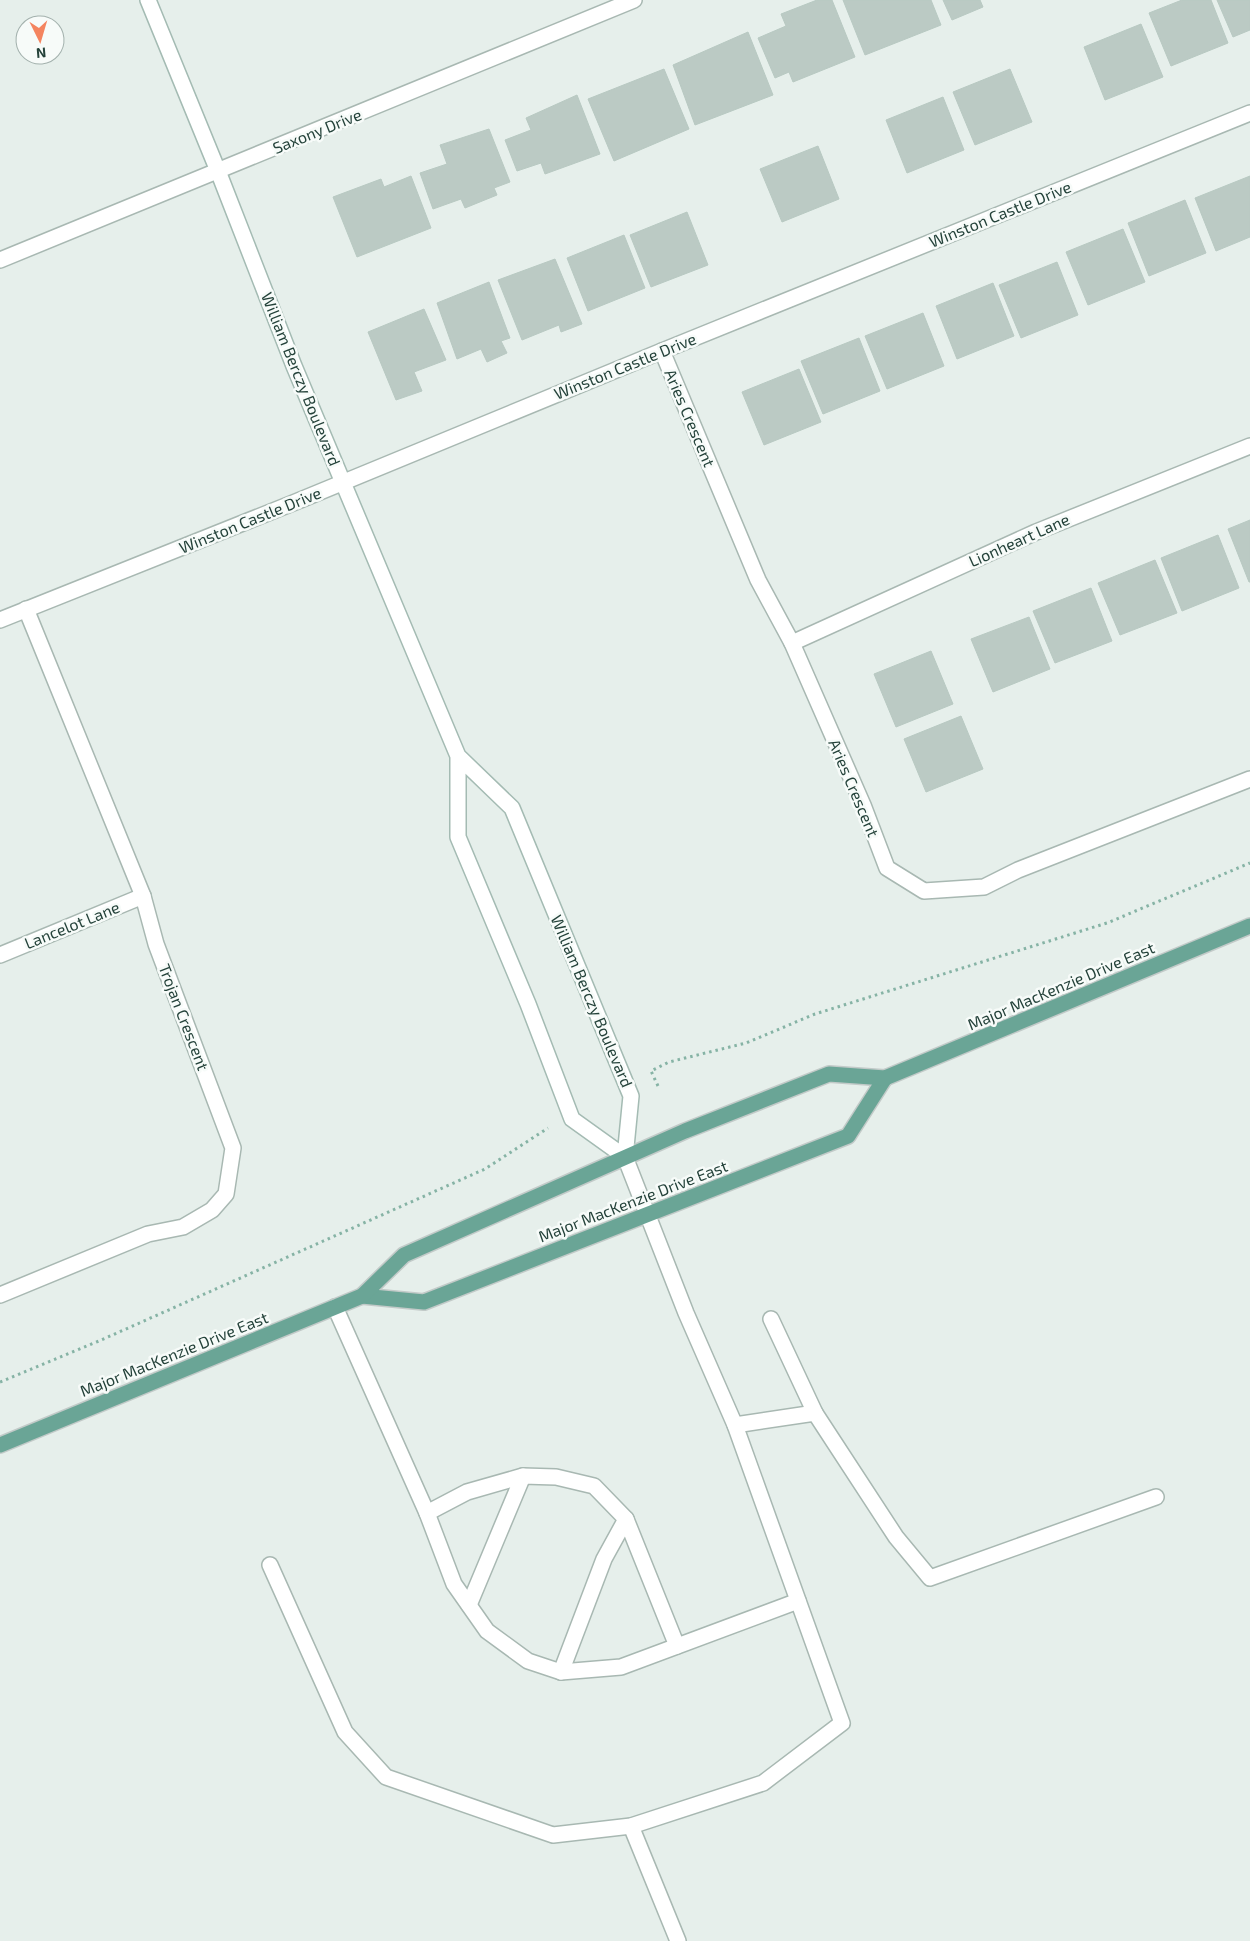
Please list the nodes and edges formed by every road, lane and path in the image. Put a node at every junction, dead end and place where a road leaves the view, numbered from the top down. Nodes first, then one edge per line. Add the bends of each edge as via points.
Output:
1 (148, 0) edge
2 (634, 0) edge
3 (1250, 113) edge
4 (218, 171) junction
5 (0, 260) edge
6 (662, 351) junction
7 (1250, 446) edge
8 (344, 482) junction
9 (26, 609) junction
10 (0, 620) edge
11 (792, 643) junction
12 (458, 756) junction
13 (1250, 779) edge
14 (1250, 863) edge
15 (143, 896) junction
16 (1250, 926) edge
17 (0, 955) edge
18 (885, 1078) junction
19 (658, 1086) dead end
20 (548, 1128) dead end
21 (625, 1156) junction
22 (647, 1214) junction
23 (0, 1295) edge
24 (362, 1296) junction
25 (335, 1307) junction
26 (771, 1319) dead end
27 (0, 1382) edge
28 (816, 1413) junction
29 (735, 1425) junction
30 (0, 1445) edge
31 (523, 1476) junction
32 (1156, 1497) dead end
33 (427, 1513) junction
34 (626, 1519) junction
35 (270, 1565) dead end
36 (798, 1601) junction
37 (469, 1605) junction
38 (677, 1646) junction
39 (560, 1672) junction
40 (631, 1826) junction
41 (678, 1941) edge

1 - 4 street, William Berczy Boulevard
2 - 4 street, Saxony Drive
3 - 6 street, Winston Castle Drive
4 - 5 street, Saxony Drive
4 - 8 street, William Berczy Boulevard via 294,366
6 - 8 street, Winston Castle Drive
6 - 11 street, Aries Crescent via 758,580
7 - 11 street, Lionheart Lane via 1036,532
8 - 9 street, Winston Castle Drive
8 - 12 street, William Berczy Boulevard
9 - 10 street, Winston Castle Drive
9 - 15 street, Trojan Crescent
11 - 13 street, Aries Crescent via 888,868 924,891 984,887 1018,870
12 - 21 street, William Berczy Boulevard via 512,808 631,1096
12 - 21 street, William Berczy Boulevard via 458,837 572,1119
14 - 19 path via 1107,923 815,1014 746,1042 669,1062 651,1071
15 - 17 street, Lancelot Lane
15 - 23 street, Trojan Crescent via 156,944 233,1148 226,1194 212,1210 183,1227 148,1234
16 - 18 main road, Major MacKenzie Drive East
18 - 21 main road, Major MacKenzie Drive East via 829,1074
18 - 22 main road, Major MacKenzie Drive East via 848,1136
20 - 27 path via 486,1169
21 - 22 street
21 - 24 main road, Major MacKenzie Drive East via 404,1255
22 - 24 main road, Major MacKenzie Drive East via 424,1302
22 - 29 street
24 - 25 main road, Major MacKenzie Drive East
25 - 30 main road, Major MacKenzie Drive East
25 - 33 street
26 - 28 street
28 - 29 street
28 - 32 street via 896,1538 930,1578
29 - 36 street
31 - 33 street via 467,1492
31 - 34 street via 556,1477 594,1486
31 - 37 street
33 - 37 street via 454,1584
34 - 38 street
34 - 39 street via 604,1559
35 - 40 street via 345,1732 386,1776 553,1835
36 - 38 street
36 - 40 street via 842,1723 763,1783
37 - 39 street via 488,1631 521,1656
38 - 39 street via 621,1667
40 - 41 street

